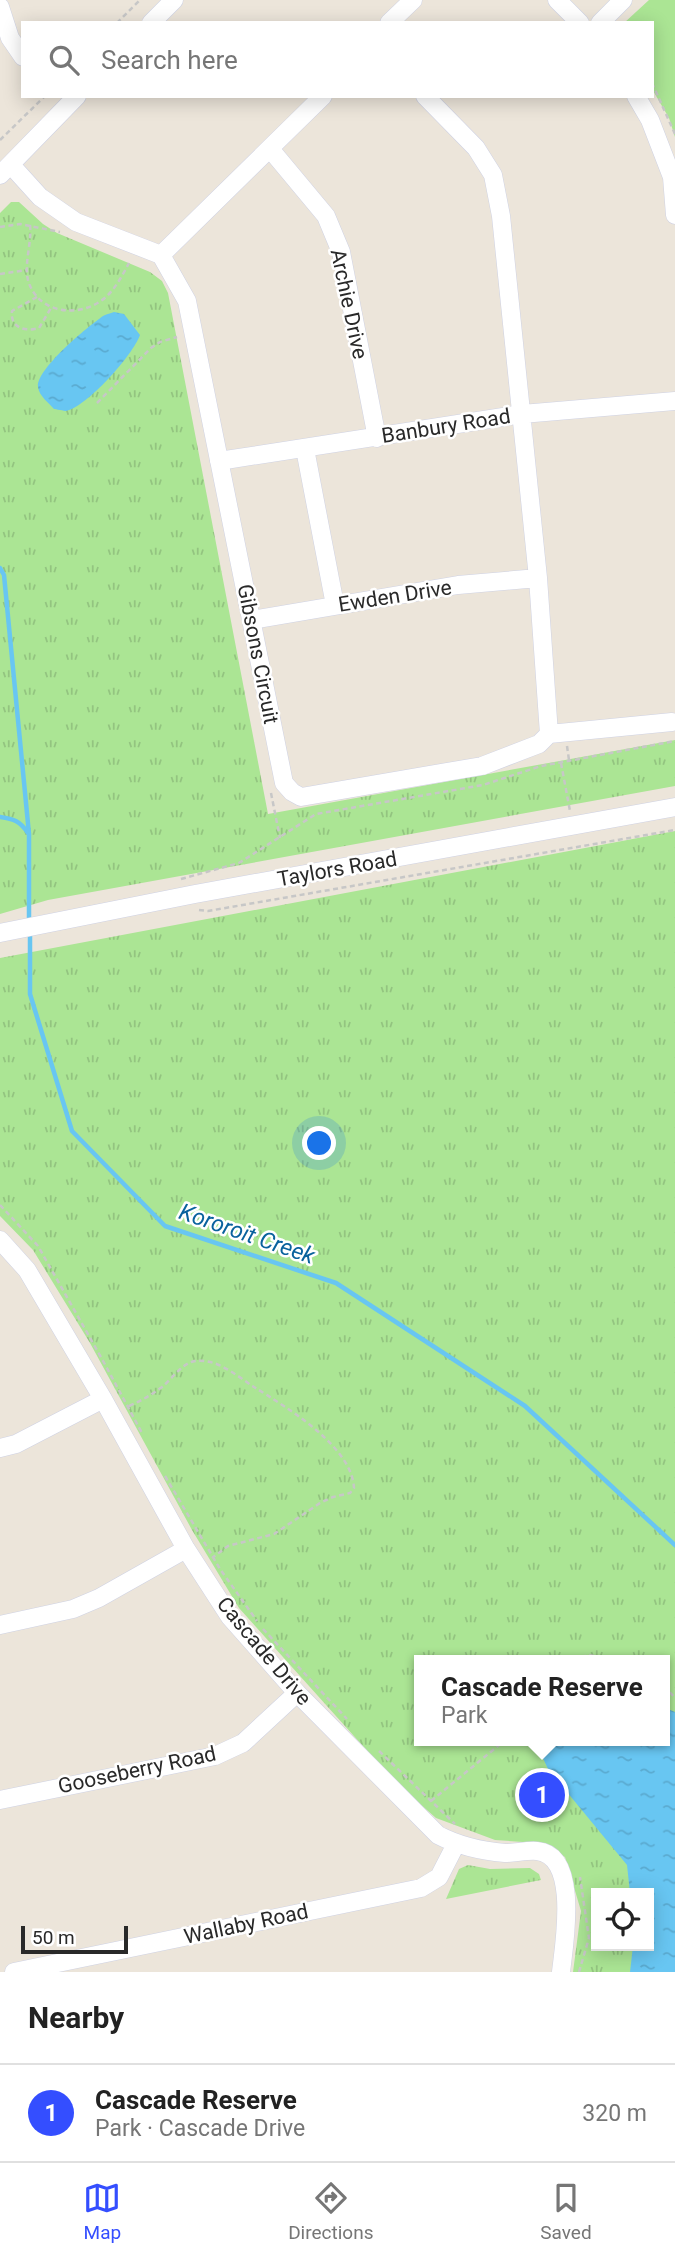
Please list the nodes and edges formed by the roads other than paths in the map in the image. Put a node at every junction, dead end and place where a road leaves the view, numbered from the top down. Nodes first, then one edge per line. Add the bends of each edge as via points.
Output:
1 (174, 0) edge
2 (413, 0) edge
3 (557, 0) edge
4 (623, 0) edge
5 (0, 7) edge
6 (153, 21) edge
7 (391, 21) edge
8 (578, 21) edge
9 (602, 21) edge
10 (21, 54) edge
11 (321, 98) edge
12 (427, 98) edge
13 (637, 98) edge
14 (68, 99) edge
15 (271, 150) junction
16 (5, 170) edge
17 (675, 215) edge
18 (161, 255) junction
19 (675, 401) edge
20 (522, 414) junction
21 (377, 438) junction
22 (305, 449) junction
23 (219, 461) junction
24 (538, 578) junction
25 (335, 605) junction
26 (252, 620) junction
27 (671, 722) dead end
28 (549, 734) junction
29 (675, 807) edge
30 (0, 933) edge
31 (0, 1240) edge
32 (103, 1399) junction
33 (0, 1448) edge
34 (186, 1549) junction
35 (0, 1625) edge
36 (297, 1693) junction
37 (0, 1800) edge
38 (456, 1835) junction
39 (14, 1972) edge
40 (561, 1972) edge

1 - 6 street
2 - 7 street
3 - 8 street
4 - 9 street
5 - 10 street
11 - 15 street
12 - 20 street via 476,148 493,175 502,216
13 - 17 street via 672,177
14 - 16 street
15 - 18 street
15 - 21 street, Archie Drive via 326,216 341,252
16 - 18 street via 76,222
18 - 23 street, Gibsons Circuit via 187,301
19 - 20 street, Banbury Road
20 - 21 street, Banbury Road
20 - 24 street
21 - 22 street, Banbury Road
22 - 23 street, Banbury Road
22 - 25 street
23 - 26 street, Gibsons Circuit
24 - 25 street, Ewden Drive via 458,585
24 - 28 street
25 - 26 street, Ewden Drive
26 - 28 street, Gibsons Circuit via 284,783 301,797 482,766 539,744
27 - 28 street
29 - 30 street, Taylors Road
31 - 32 street, Cascade Drive via 27,1270
32 - 33 street
32 - 34 street, Cascade Drive
34 - 35 street via 99,1598 43,1617
34 - 36 street, Cascade Drive via 230,1617
36 - 37 street, Gooseberry Road via 243,1743 215,1756
36 - 38 street, Cascade Drive via 438,1835
38 - 39 street, Wallaby Road via 439,1877 421,1888
38 - 40 street, Cascade Drive via 506,1853 540,1851 552,1857 560,1869 568,1920

